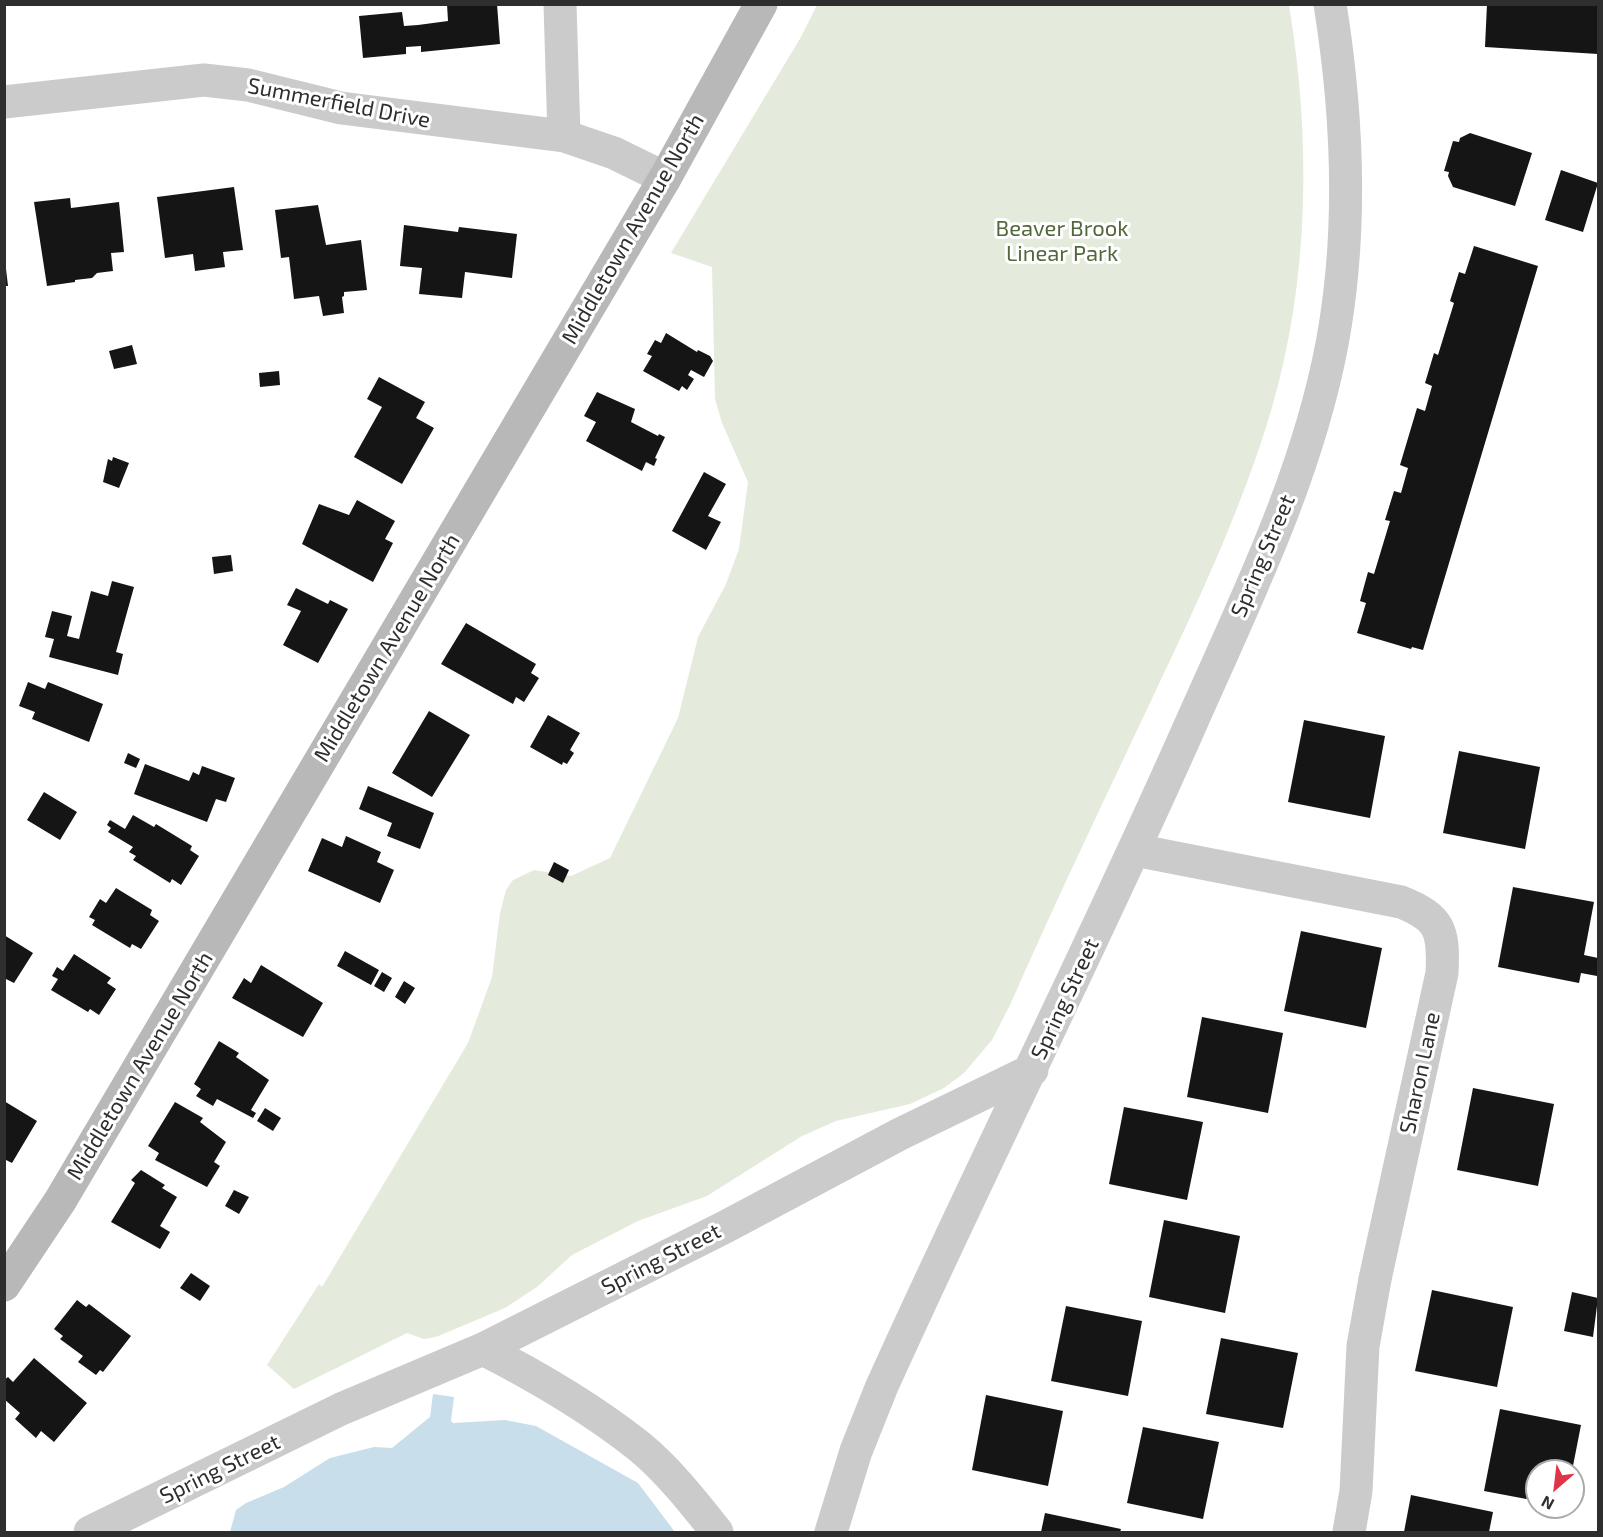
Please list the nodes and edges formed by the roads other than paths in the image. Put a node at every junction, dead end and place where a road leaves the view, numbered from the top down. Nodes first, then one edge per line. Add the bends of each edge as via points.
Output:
1 (560, 4) edge
2 (761, 4) edge
3 (1330, 4) edge
4 (4, 102) edge
5 (564, 136) junction
6 (665, 178) junction
7 (1135, 850) junction
8 (1032, 1070) junction
9 (4, 1285) edge
10 (483, 1349) junction
11 (90, 1533) edge
12 (717, 1533) edge
13 (831, 1533) edge
14 (1349, 1533) edge

1 - 5 street
2 - 6 street, Middletown Avenue North
3 - 7 street, Spring Street via 1347,151 1332,343 1301,464 1274,536
4 - 5 street, Summerfield Drive via 204,80 248,85 341,108
5 - 6 street, Summerfield Drive via 614,153
6 - 9 street, Middletown Avenue North via 60,1201
7 - 8 street, Spring Street
7 - 14 street, Sharon Lane via 1401,902 1423,911 1437,924 1443,950 1442,973 1374,1279 1363,1346 1356,1491
8 - 10 street, Spring Street
8 - 13 street, Spring Street via 882,1386 856,1451
10 - 11 street, Spring Street via 342,1409
10 - 12 street via 555,1388 641,1448 675,1481

